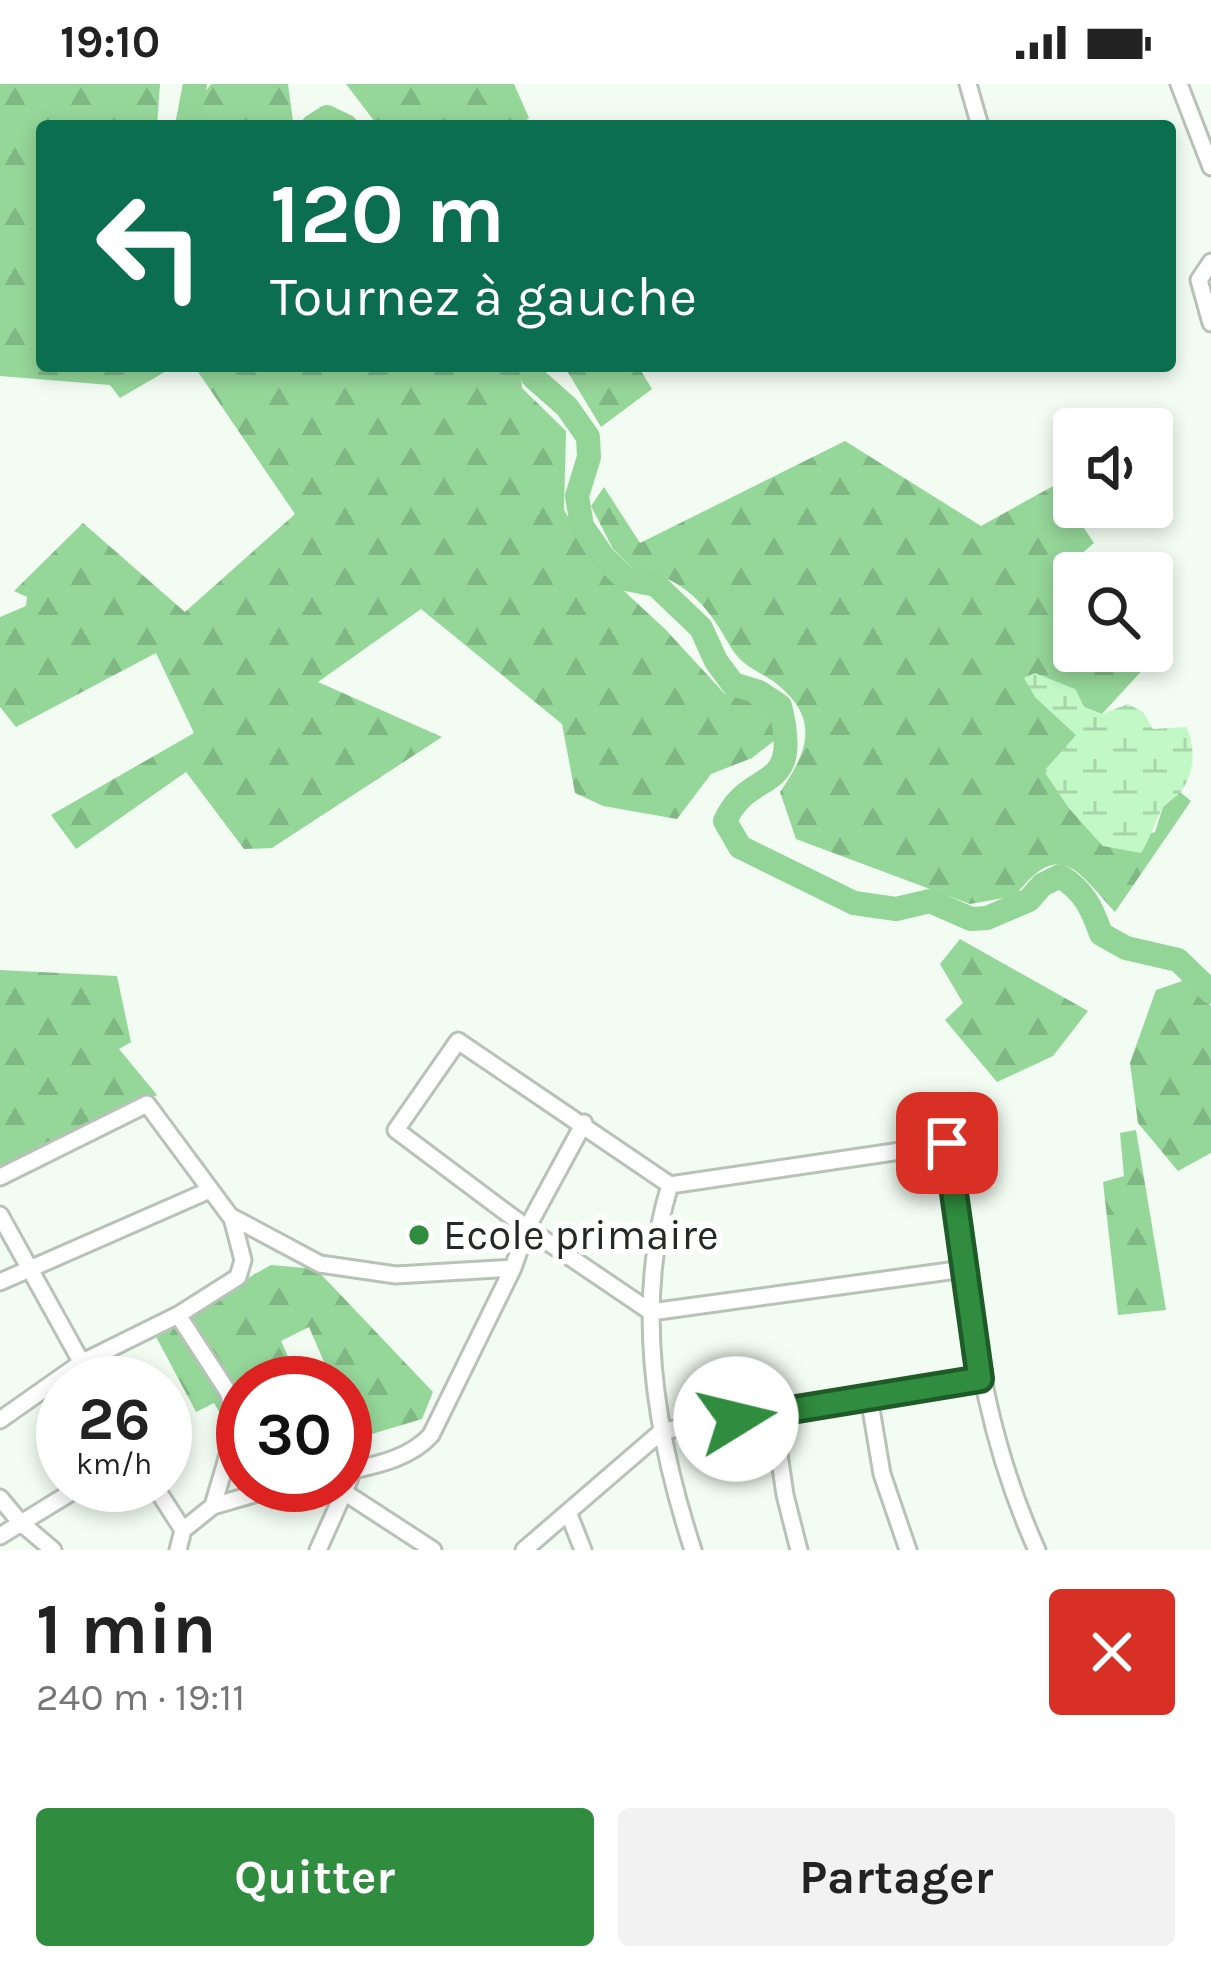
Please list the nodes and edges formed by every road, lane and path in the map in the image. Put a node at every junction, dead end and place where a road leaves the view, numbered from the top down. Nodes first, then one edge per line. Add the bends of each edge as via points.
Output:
1 (968, 84) edge
2 (1179, 84) edge
3 (978, 120) edge
4 (1211, 166) edge
5 (1211, 262) edge
6 (1211, 323) edge
7 (584, 1123) junction
8 (0, 1177) edge
9 (670, 1185) junction
10 (210, 1190) junction
11 (0, 1215) edge
12 (230, 1216) junction
13 (527, 1228) junction
14 (31, 1268) junction
15 (513, 1268) junction
16 (964, 1269) junction
17 (0, 1282) edge
18 (652, 1312) junction
19 (178, 1315) junction
20 (77, 1356) edge
21 (95, 1356) edge
22 (980, 1379) junction
23 (36, 1395) edge
24 (869, 1397) junction
25 (773, 1413) junction
26 (0, 1420) edge
27 (662, 1432) junction
28 (372, 1467) edge
29 (0, 1498) edge
30 (216, 1505) edge
31 (213, 1506) junction
32 (372, 1510) edge
33 (37, 1512) edge
34 (171, 1512) edge
35 (335, 1512) edge
36 (568, 1512) junction
37 (20, 1522) junction
38 (183, 1530) junction
39 (0, 1536) edge
40 (53, 1550) edge
41 (178, 1550) edge
42 (318, 1550) edge
43 (433, 1550) edge
44 (524, 1550) edge
45 (583, 1550) edge
46 (693, 1550) edge
47 (800, 1550) edge
48 (908, 1550) edge
49 (1037, 1550) edge

1 - 3 street
2 - 4 street
5 - 6 street via 1199,280
7 - 9 street
7 - 13 street
7 - 13 street via 457,1041 396,1130
8 - 10 street via 147,1104
9 - 16 street via 948,1144
9 - 18 street via 654,1255
10 - 12 street
10 - 14 street
11 - 14 street
12 - 15 street via 320,1264 352,1271
12 - 19 street via 243,1260 238,1277
13 - 15 street
13 - 18 street
14 - 17 street
14 - 20 street
15 - 28 street via 431,1435
16 - 18 street
16 - 22 street
18 - 27 street
19 - 21 street
19 - 31 street via 232,1405 230,1450
22 - 24 street
22 - 49 street via 1009,1489
23 - 26 street
24 - 25 street
24 - 48 street via 882,1474
25 - 27 street
25 - 47 street
27 - 36 street
27 - 46 street
29 - 37 street
30 - 31 street
31 - 38 street
32 - 43 street
33 - 37 street
34 - 38 street
35 - 42 street
36 - 44 street
36 - 45 street
37 - 39 street
37 - 40 street
38 - 41 street

